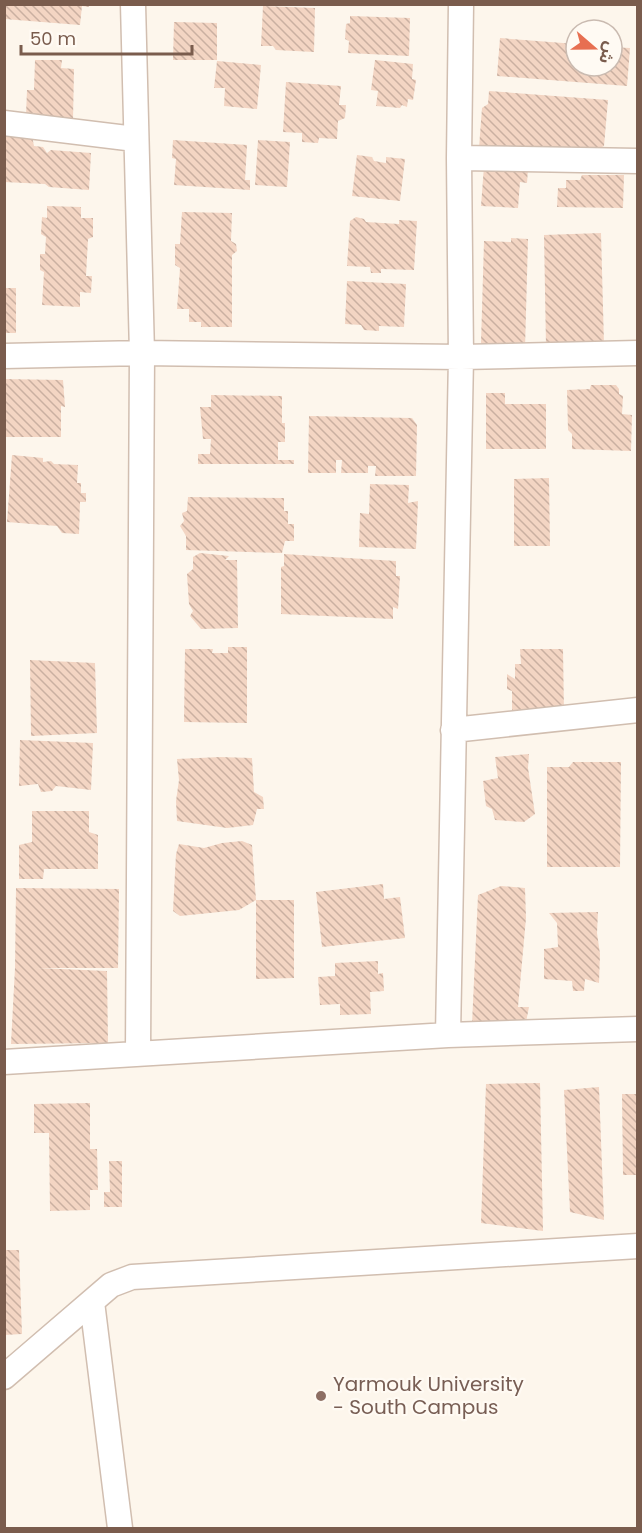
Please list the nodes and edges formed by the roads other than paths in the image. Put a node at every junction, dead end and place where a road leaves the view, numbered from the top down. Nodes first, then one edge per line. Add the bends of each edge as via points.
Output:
1 (133, 4) edge
2 (461, 4) edge
3 (4, 123) edge
4 (135, 139) junction
5 (459, 158) junction
6 (638, 161) edge
7 (142, 353) junction
8 (638, 353) edge
9 (4, 356) edge
10 (461, 357) junction
11 (638, 710) edge
12 (453, 730) junction
13 (638, 1029) edge
14 (448, 1035) junction
15 (138, 1053) junction
16 (4, 1062) edge
17 (638, 1246) edge
18 (92, 1302) junction
19 (4, 1377) edge
20 (120, 1528) edge

1 - 4 street
2 - 5 street
3 - 4 street
4 - 7 street
5 - 6 street
5 - 10 street
7 - 9 street
7 - 10 street
7 - 15 street
8 - 10 street
10 - 12 street
11 - 12 street
12 - 14 street
13 - 14 street
14 - 15 street
15 - 16 street
17 - 18 street via 132,1276 111,1285
18 - 19 street
18 - 20 street

